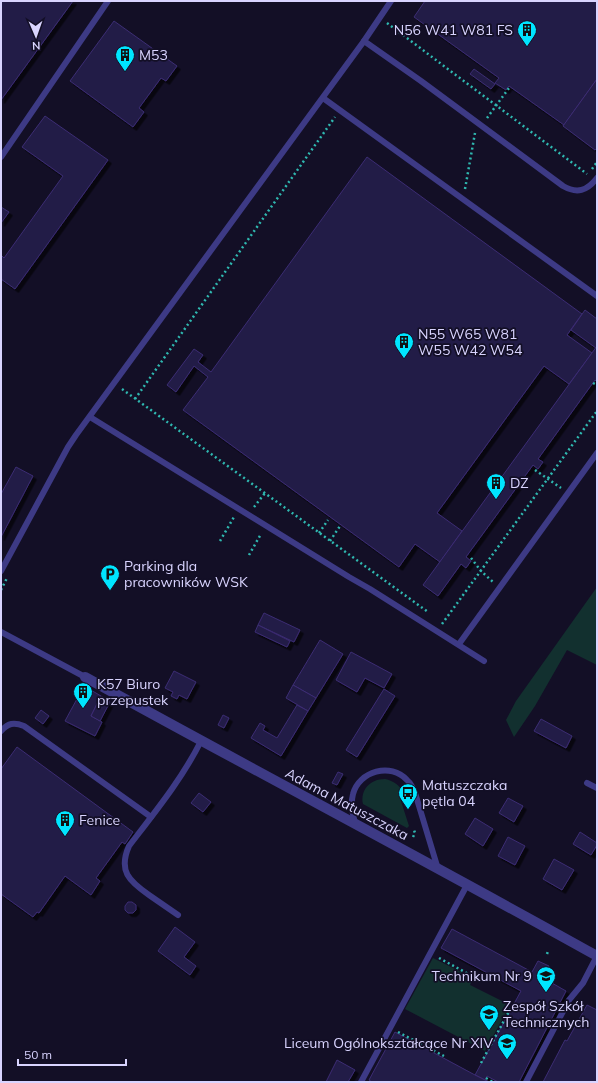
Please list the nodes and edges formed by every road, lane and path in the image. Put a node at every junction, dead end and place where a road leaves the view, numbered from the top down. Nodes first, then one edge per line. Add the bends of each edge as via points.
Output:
1 (108, 1) edge
2 (391, 1) edge
3 (387, 23) dead end
4 (364, 41) junction
5 (509, 88) dead end
6 (323, 98) junction
7 (496, 106) junction
8 (341, 110) junction
9 (481, 126) junction
10 (1, 157) edge
11 (588, 174) dead end
12 (597, 178) edge
13 (460, 196) junction
14 (597, 296) edge
15 (593, 383) dead end
16 (597, 385) edge
17 (121, 388) dead end
18 (135, 399) junction
19 (597, 411) edge
20 (90, 417) junction
21 (597, 453) edge
22 (535, 470) dead end
23 (548, 479) junction
24 (568, 493) junction
25 (328, 520) dead end
26 (340, 526) dead end
27 (319, 532) junction
28 (261, 533) dead end
29 (330, 540) junction
30 (249, 555) dead end
31 (471, 558) dead end
32 (1, 571) edge
33 (481, 571) junction
34 (8, 577) dead end
35 (500, 587) junction
36 (1, 590) edge
37 (431, 614) dead end
38 (443, 623) junction
39 (446, 625) dead end
40 (1, 632) edge
41 (438, 632) junction
42 (459, 644) junction
43 (484, 661) dead end
44 (85, 677) joint
45 (1, 731) edge
46 (201, 741) junction
47 (587, 783) dead end
48 (597, 788) edge
49 (151, 817) junction
50 (356, 824) junction
51 (413, 825) dead end
52 (413, 837) dead end
53 (438, 869) junction
54 (467, 885) junction
55 (178, 915) dead end
56 (436, 956) dead end
57 (597, 956) edge
58 (474, 977) dead end
59 (512, 1006) dead end
60 (390, 1028) junction
61 (444, 1056) dead end
62 (481, 1063) dead end
63 (486, 1078) dead end
64 (361, 1082) edge
65 (493, 1082) edge
66 (526, 1082) edge

1 - 10 lane
2 - 4 lane
3 - 7 path
4 - 6 lane
4 - 9 lane
5 - 7 path
6 - 8 lane
6 - 20 lane
7 - 9 path
7 - 11 path
8 - 13 lane
8 - 18 path
9 - 12 lane via 568,189 575,191 587,188
9 - 13 path via 474,134 465,189
13 - 14 lane
15 - 16 path
17 - 18 path
18 - 27 path
19 - 23 path
20 - 32 lane via 68,447
20 - 41 lane
21 - 24 lane
22 - 23 path
23 - 24 path
23 - 33 path
24 - 35 lane
25 - 27 path
26 - 29 path
27 - 29 path
28 - 30 path
29 - 37 path
31 - 33 path
33 - 35 path
33 - 38 path
34 - 36 path
35 - 42 lane
38 - 39 path
38 - 41 path
40 - 44 lane
41 - 42 lane
42 - 43 lane
44 - 46 street, Adama Matuszczaka
45 - 49 lane via 10,724 24,726
46 - 49 lane via 188,766
46 - 50 street, Adama Matuszczaka
47 - 48 lane
49 - 55 lane via 129,846 125,867 131,881 137,887
50 - 53 street, Adama Matuszczaka
50 - 53 lane via 352,812 352,796 358,782 377,771 393,771 401,775 413,787
51 - 52 path
53 - 54 street, Adama Matuszczaka
54 - 57 street, Adama Matuszczaka
54 - 60 lane
56 - 58 path
57 - 66 lane via 583,983 569,1000
59 - 62 path
60 - 61 path
60 - 64 lane
63 - 65 path

